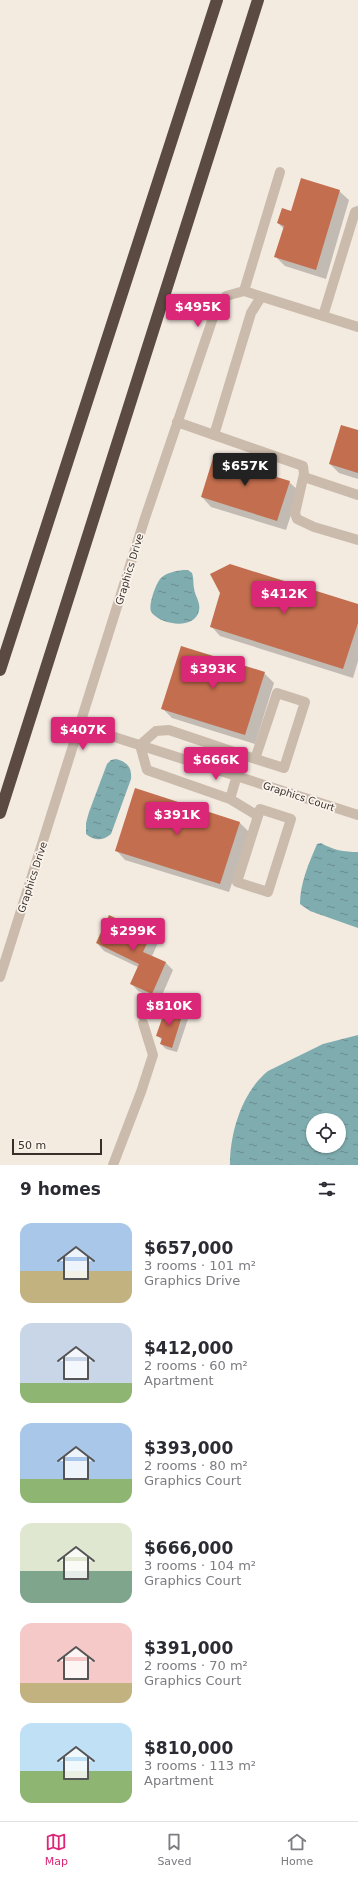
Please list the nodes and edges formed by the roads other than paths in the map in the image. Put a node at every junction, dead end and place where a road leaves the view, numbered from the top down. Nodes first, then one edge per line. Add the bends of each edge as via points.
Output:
1 (216, 0) edge
2 (258, 0) edge
3 (280, 172) dead end
4 (358, 211) edge
5 (244, 291) junction
6 (261, 297) junction
7 (323, 316) junction
8 (358, 327) edge
9 (177, 422) junction
10 (214, 434) junction
11 (304, 477) junction
12 (358, 496) edge
13 (358, 540) edge
14 (0, 670) edge
15 (80, 726) junction
16 (140, 745) junction
17 (243, 755) junction
18 (255, 758) junction
19 (238, 776) junction
20 (230, 799) junction
21 (0, 813) edge
22 (358, 815) edge
23 (258, 816) junction
24 (0, 977) edge
25 (143, 1023) dead end
26 (113, 1165) edge

1 - 14 highway
2 - 21 highway
3 - 5 street
4 - 7 street via 355,212
5 - 6 street
5 - 9 street, Graphics Drive via 226,296 216,309
6 - 7 street
6 - 10 street via 251,313
7 - 8 street
9 - 10 street
9 - 15 street, Graphics Drive
10 - 11 street via 298,463 303,466
11 - 12 street
11 - 13 street via 295,513 296,519
15 - 16 street, Graphics Court
15 - 24 street, Graphics Drive
16 - 17 street via 156,731 168,730
16 - 19 street, Graphics Court
16 - 20 street via 147,770
17 - 18 street
17 - 19 street
18 - 18 street via 284,768 304,702 277,693
19 - 20 street
19 - 22 street, Graphics Court
20 - 23 street
23 - 23 street via 237,882 268,892 291,819 260,809
25 - 26 street via 153,1055

